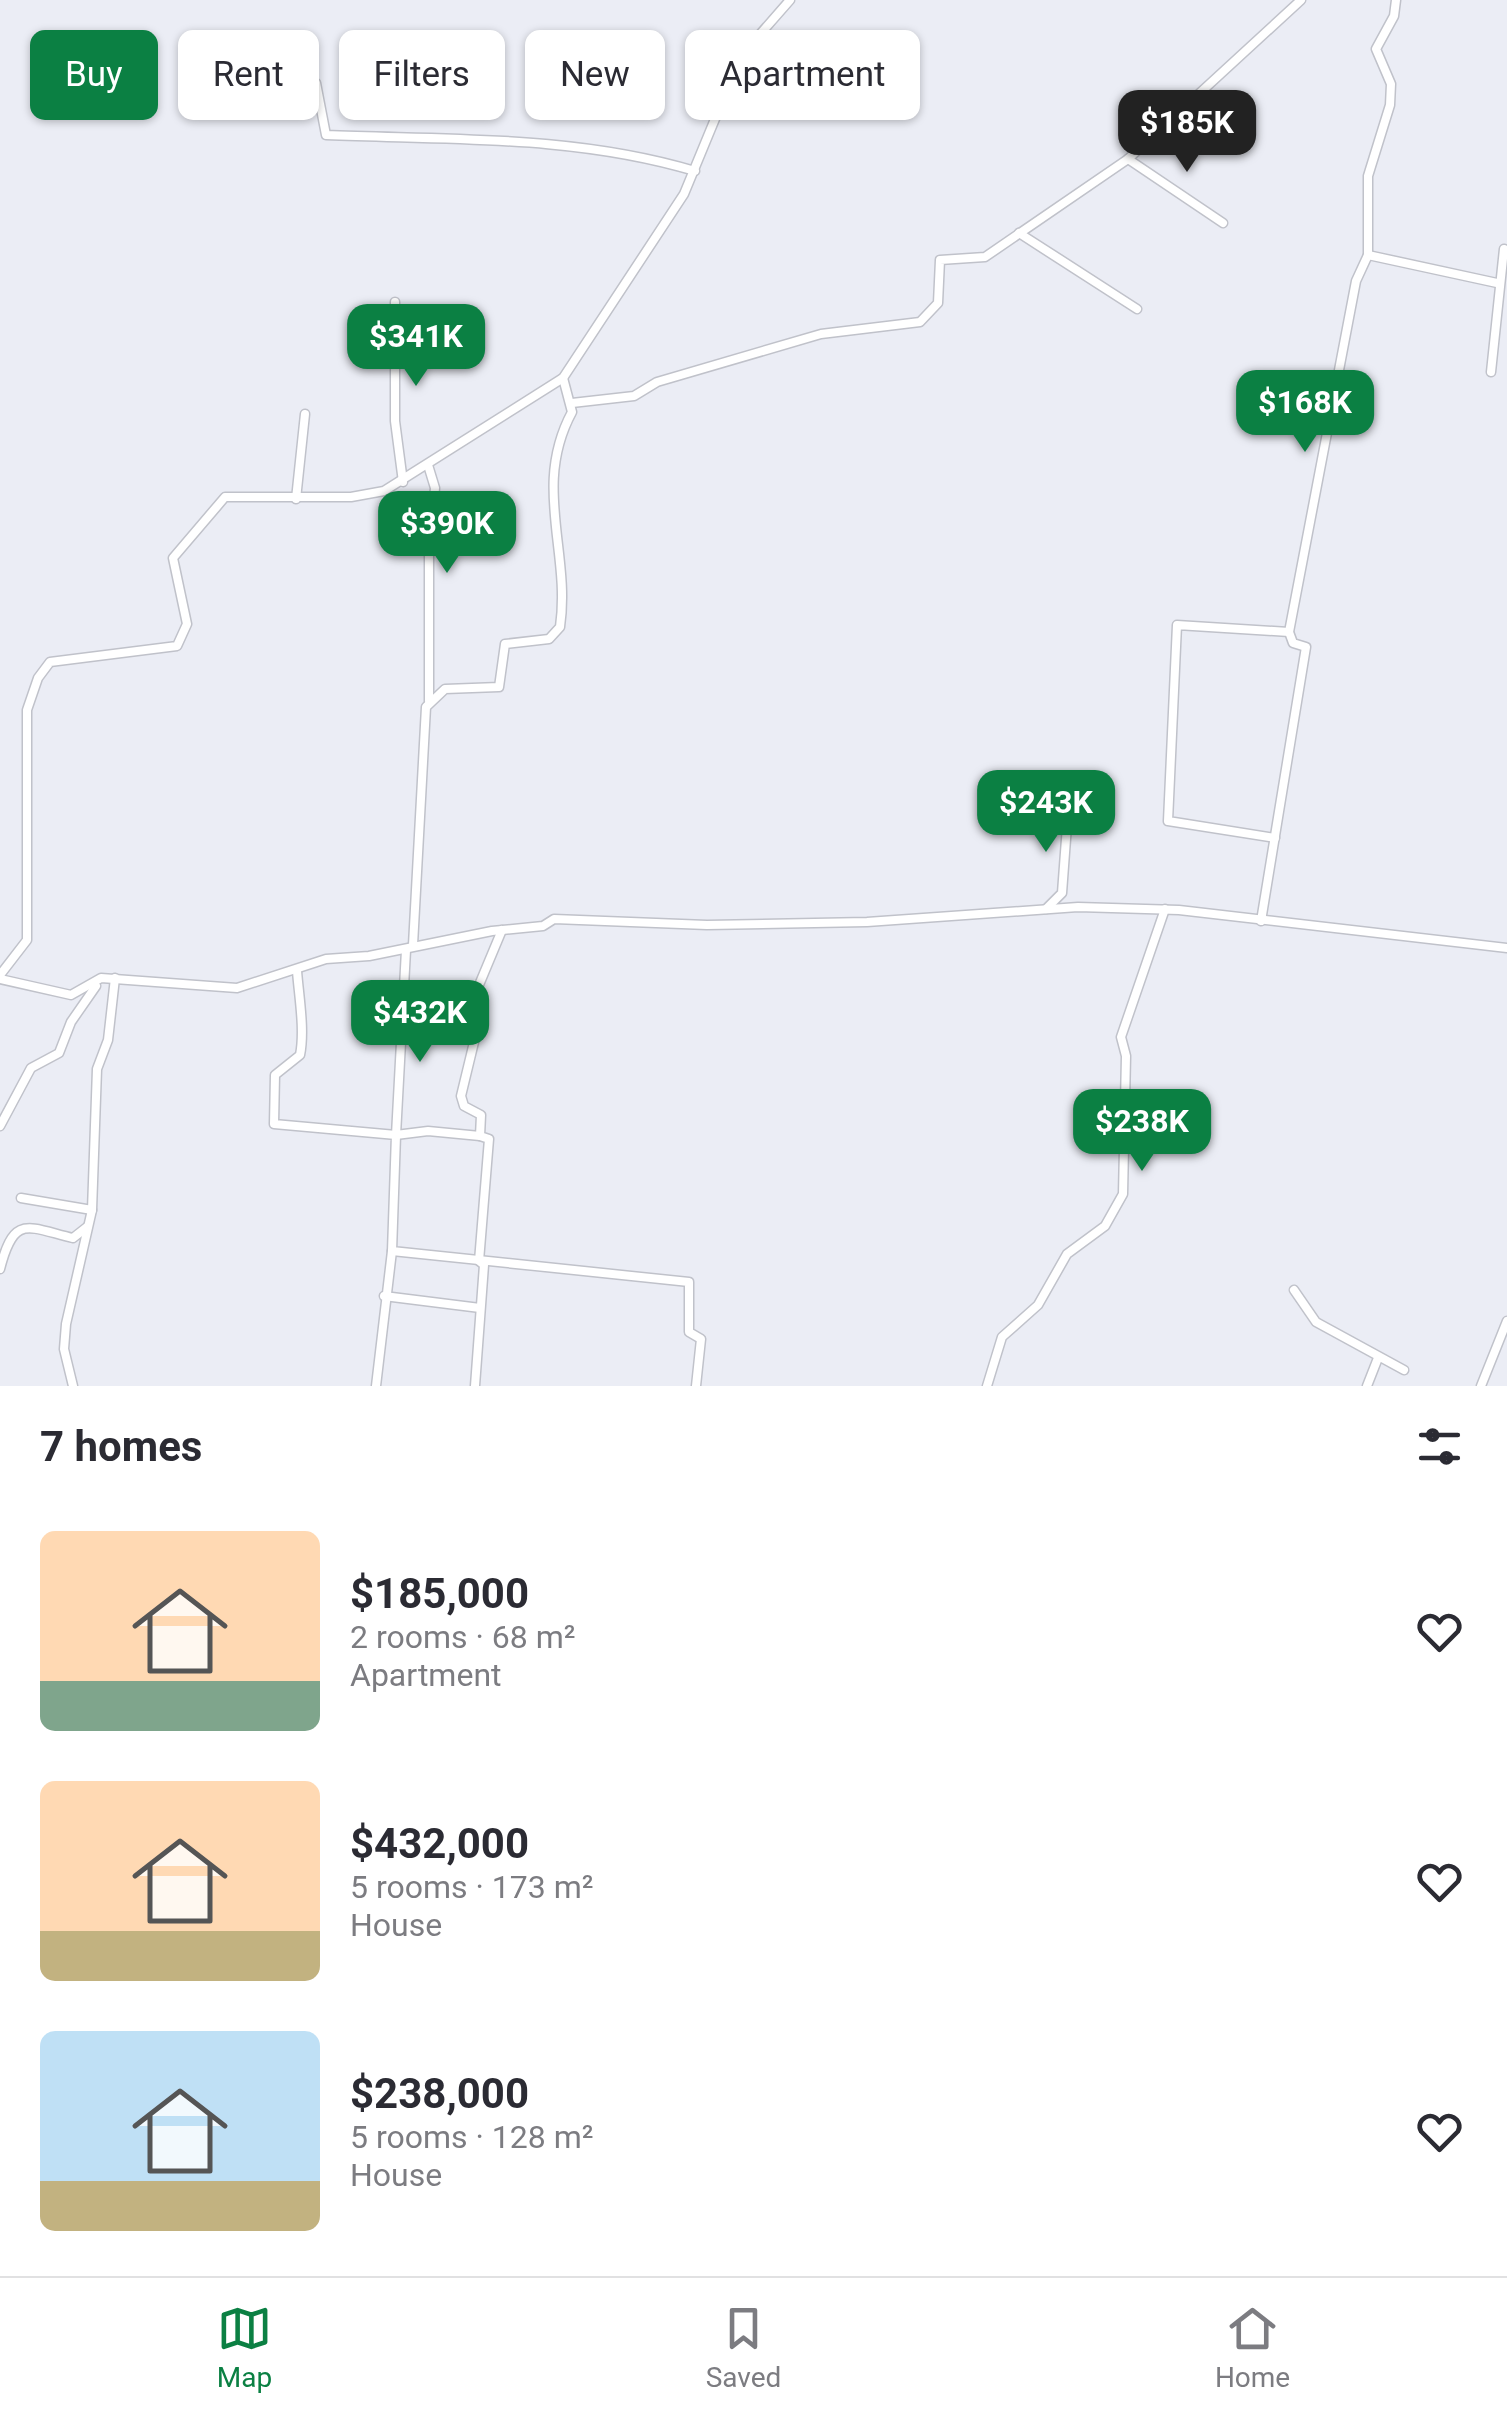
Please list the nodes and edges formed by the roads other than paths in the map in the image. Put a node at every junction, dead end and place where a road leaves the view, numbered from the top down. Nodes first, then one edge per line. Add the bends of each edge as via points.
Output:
1 (790, 0) edge
2 (1300, 0) edge
3 (1396, 0) edge
4 (319, 99) edge
5 (1128, 159) junction
6 (695, 170) junction
7 (1223, 222) dead end
8 (1019, 233) junction
9 (1504, 249) dead end
10 (1368, 256) junction
11 (1497, 283) junction
12 (394, 302) dead end
13 (1137, 309) dead end
14 (1490, 372) dead end
15 (563, 378) junction
16 (572, 403) junction
17 (305, 414) dead end
18 (428, 466) junction
19 (403, 482) junction
20 (296, 499) junction
21 (1289, 632) junction
22 (429, 701) junction
23 (1068, 812) dead end
24 (1275, 838) junction
25 (1046, 908) junction
26 (1166, 910) junction
27 (1261, 921) junction
28 (502, 930) junction
29 (410, 947) junction
30 (1507, 948) edge
31 (297, 971) junction
32 (0, 977) edge
33 (102, 978) junction
34 (114, 978) junction
35 (0, 1126) edge
36 (396, 1134) junction
37 (480, 1136) junction
38 (21, 1198) dead end
39 (92, 1210) junction
40 (88, 1226) junction
41 (392, 1251) junction
42 (480, 1261) junction
43 (0, 1268) edge
44 (1294, 1290) dead end
45 (384, 1296) junction
46 (480, 1308) junction
47 (1507, 1321) edge
48 (1378, 1358) junction
49 (1404, 1370) dead end
50 (73, 1386) edge
51 (376, 1386) edge
52 (476, 1386) edge
53 (696, 1386) edge
54 (987, 1386) edge
55 (1367, 1386) edge
56 (1481, 1386) edge

1 - 6 street via 741,56
2 - 5 street
3 - 10 street via 1376,48 1391,84 1366,195
4 - 6 street via 326,135 572,144
5 - 7 street
5 - 8 street
6 - 15 street
8 - 13 street
8 - 16 street via 985,257 940,260 938,303 920,322 821,334 656,382 634,396
9 - 11 street
10 - 11 street
10 - 21 street via 1356,281
11 - 14 street
12 - 19 street
15 - 16 street
15 - 18 street
16 - 22 street via 552,469 558,632 505,644 499,687 445,689
17 - 20 street
18 - 19 street
18 - 22 street via 435,488
19 - 20 street via 367,496
20 - 32 street via 225,497 184,543 172,558 187,624 178,646 50,662 38,678 27,710 27,940
21 - 24 street via 1306,648
21 - 24 street via 1178,624 1168,821
22 - 29 street
23 - 25 street via 1062,894
24 - 27 street
25 - 26 street
25 - 28 street via 867,922 554,920
26 - 27 street
26 - 54 street via 1121,1037 1123,1194 1105,1226 1067,1254 1038,1304 1002,1337
27 - 30 street
28 - 29 street
28 - 37 street via 478,984 476,1038 461,1096 464,1106 481,1115
29 - 31 street via 326,959
29 - 36 street
31 - 34 street via 237,988
31 - 36 street via 303,1041 300,1056 275,1075 274,1124
32 - 33 street via 71,995
33 - 34 street
33 - 35 street via 71,1022 59,1053 23,1078
34 - 39 street via 98,1069
36 - 37 street
36 - 41 street
37 - 42 street via 489,1140
38 - 39 street
39 - 40 street
40 - 43 street via 73,1238 40,1227 14,1232
40 - 50 street via 64,1349
41 - 42 street
41 - 45 street
42 - 46 street
42 - 53 street via 689,1282 689,1332 701,1339
44 - 48 street via 1316,1322
45 - 46 street
45 - 51 street
46 - 52 street
47 - 56 street
48 - 49 street
48 - 55 street

